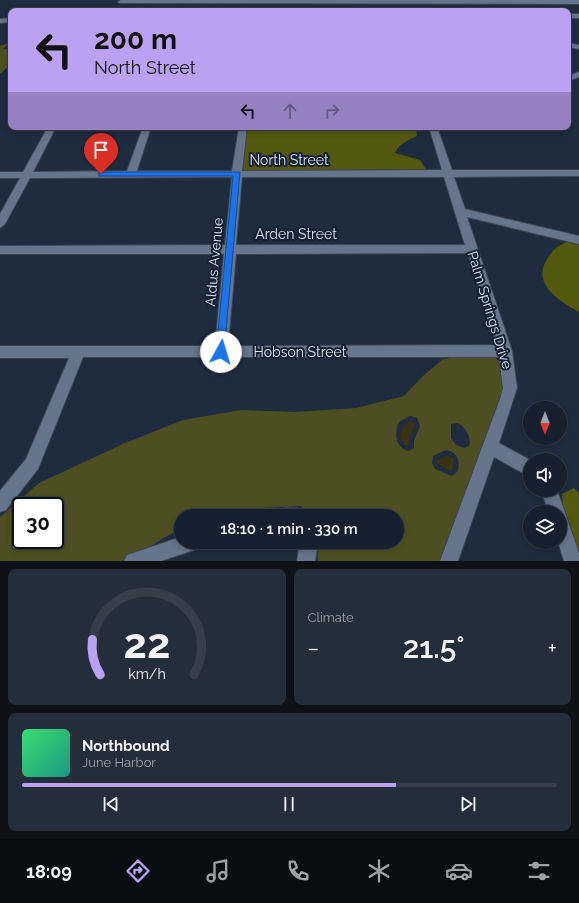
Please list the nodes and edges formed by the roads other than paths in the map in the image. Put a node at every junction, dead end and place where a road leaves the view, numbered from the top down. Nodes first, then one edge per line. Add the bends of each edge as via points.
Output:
1 (396, 1) edge
2 (579, 2) edge
3 (121, 3) edge
4 (50, 130) edge
5 (147, 130) edge
6 (244, 130) edge
7 (434, 130) edge
8 (579, 173) edge
9 (131, 174) junction
10 (237, 174) junction
11 (447, 174) junction
12 (0, 175) edge
13 (26, 175) junction
14 (459, 211) junction
15 (0, 224) edge
16 (579, 240) edge
17 (231, 249) junction
18 (472, 249) junction
19 (0, 250) edge
20 (505, 351) junction
21 (0, 352) edge
22 (78, 352) junction
23 (221, 352) junction
24 (491, 447) junction
25 (523, 465) edge
26 (0, 504) edge
27 (567, 543) edge
28 (174, 548) edge
29 (309, 549) edge
30 (134, 561) edge
31 (306, 561) edge
32 (449, 561) edge
33 (573, 561) edge

1 - 2 street
1 - 3 street
4 - 13 street
5 - 9 street
6 - 10 street, Aldus Avenue
7 - 11 street, Palm Springs Drive
8 - 11 street, North Street
9 - 10 street, North Street
9 - 13 street, North Street
10 - 11 street, North Street
10 - 17 street, Aldus Avenue
11 - 14 street, Palm Springs Drive
12 - 13 street, North Street
13 - 15 street
14 - 16 street
14 - 18 street, Palm Springs Drive
17 - 18 street, Arden Street
17 - 19 street, Arden Street
17 - 23 street, Aldus Avenue
18 - 20 street, Palm Springs Drive
20 - 23 street, Hobson Street
20 - 24 street, Palm Springs Drive via 510,388
21 - 22 street, Hobson Street
22 - 23 street, Hobson Street
22 - 26 street via 32,464
24 - 25 street
24 - 32 street, Palm Springs Drive
27 - 33 street
28 - 30 street
29 - 31 street

